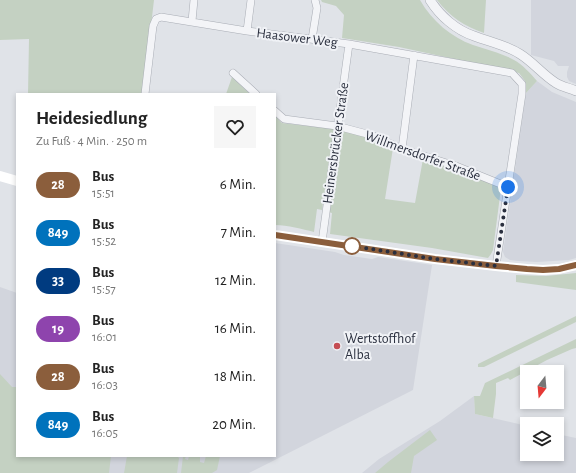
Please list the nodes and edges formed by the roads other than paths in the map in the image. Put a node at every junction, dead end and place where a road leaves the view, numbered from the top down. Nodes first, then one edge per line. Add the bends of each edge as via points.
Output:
1 (194, 0) edge
2 (251, 0) edge
3 (315, 0) edge
4 (430, 0) edge
5 (192, 21) junction
6 (247, 31) junction
7 (312, 39) junction
8 (349, 44) junction
9 (414, 55) junction
10 (233, 73) dead end
11 (576, 91) edge
12 (145, 93) edge
13 (255, 93) edge
14 (276, 112) edge
15 (337, 126) junction
16 (402, 149) junction
17 (0, 176) edge
18 (16, 181) edge
19 (508, 187) junction
20 (276, 235) edge
21 (322, 242) junction
22 (576, 265) edge
23 (496, 266) junction

1 - 5 street
2 - 6 street
3 - 7 street via 317,8
4 - 11 street via 456,27 521,54 556,83
5 - 6 street, Haasower Weg
5 - 12 street, Haasower Weg via 162,17 154,22
6 - 7 street, Haasower Weg
7 - 8 street, Haasower Weg
8 - 9 street, Haasower Weg
8 - 15 street, Heinersbrücker Straße
9 - 16 street
9 - 19 street, Haasower Weg via 512,73 522,84
10 - 13 street
14 - 15 street, Willmersdorfer Straße via 284,119
15 - 16 street, Willmersdorfer Straße via 371,134
15 - 21 street, Heinersbrücker Straße
16 - 19 street, Willmersdorfer Straße via 456,166
17 - 18 main road
19 - 23 street
20 - 21 main road
21 - 23 main road
22 - 23 main road via 543,270

